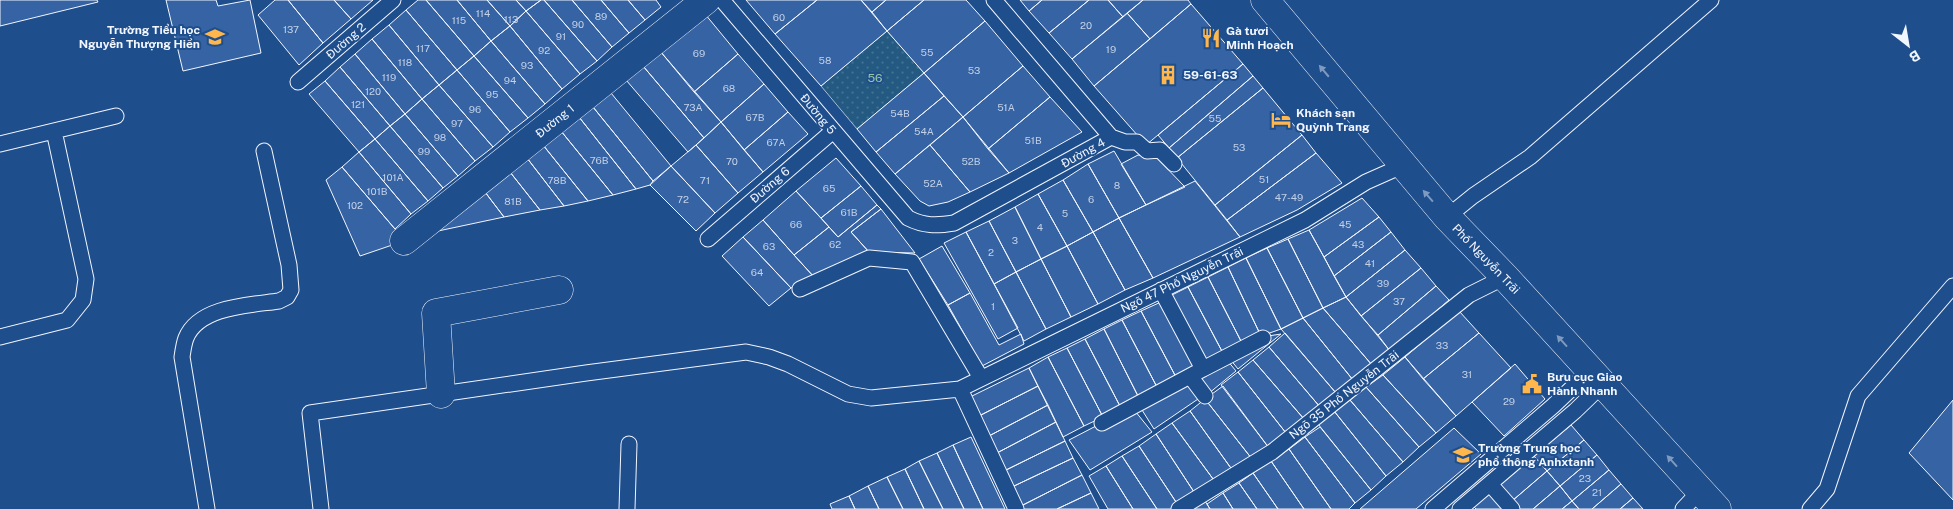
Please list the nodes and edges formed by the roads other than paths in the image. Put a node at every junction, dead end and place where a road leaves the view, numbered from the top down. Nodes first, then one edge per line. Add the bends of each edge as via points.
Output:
1 (393, 0) edge
2 (706, 0) edge
3 (722, 0) edge
4 (994, 0) edge
5 (1265, 0) edge
6 (1711, 0) edge
7 (298, 82) dead end
8 (116, 116) dead end
9 (54, 131) junction
10 (833, 131) junction
11 (1111, 137) junction
12 (0, 144) edge
13 (264, 151) dead end
14 (1174, 164) dead end
15 (1402, 166) junction
16 (1447, 217) junction
17 (919, 223) joint
18 (708, 239) dead end
19 (404, 241) dead end
20 (1505, 277) junction
21 (1953, 286) edge
22 (800, 289) dead end
23 (559, 290) dead end
24 (1161, 290) junction
25 (0, 337) edge
26 (1263, 338) dead end
27 (1197, 372) junction
28 (981, 378) junction
29 (1597, 378) junction
30 (960, 389) junction
31 (441, 394) junction
32 (1205, 396) dead end
33 (1102, 423) dead end
34 (629, 444) dead end
35 (1490, 484) junction
36 (1700, 503) edge
37 (207, 509) edge
38 (321, 509) edge
39 (626, 509) edge
40 (1016, 509) edge
41 (1179, 509) edge
42 (1433, 509) edge
43 (1460, 509) edge
44 (1512, 509) edge
45 (1810, 509) edge

1 - 7 lane, Đường 2
2 - 19 main road, Đường 1
3 - 10 lane, Đường 5
4 - 11 lane, Đường 4
15 -> 5 main road, Phố Nguyễn Trãi
6 - 16 lane via 1530,157
8 - 9 lane
9 - 12 lane
9 - 25 lane via 86,279 83,300 67,320
10 - 17 lane, Đường 5 via 908,218
10 - 18 lane, Đường 6
11 - 14 lane via 1137,142 1148,151 1160,150
11 - 17 lane, Đường 4 via 954,223 936,226
13 - 37 lane via 292,290 288,297 279,301 224,308 198,322 185,339 182,357
16 -> 15 main road, Phố Nguyễn Trãi
15 - 24 lane, Ngõ 47 Phố Nguyễn Trãi via 1366,182 1305,220
16 - 20 main road, Phố Nguyễn Trãi
29 -> 20 main road, Phố Nguyễn Trãi
20 - 41 lane, Ngõ 35 Phố Nguyễn Trãi via 1469,295 1272,452
21 - 45 lane via 1858,396 1827,489
22 - 28 lane via 869,258 912,262
23 - 31 main road via 436,313
24 - 27 lane
24 - 28 lane, Ngõ 47 Phố Nguyễn Trãi
26 - 27 lane
27 - 32 lane
27 - 33 lane
28 - 30 lane, Ngõ 47 Phố Nguyễn Trãi
29 - 35 lane
36 -> 29 main road, Phố Nguyễn Trãi
29 - 42 lane via 1553,406
30 - 31 lane via 871,398 855,396 788,364 746,352
30 - 40 lane
31 - 38 lane via 310,413
34 - 39 lane
35 - 43 lane
35 - 44 lane

